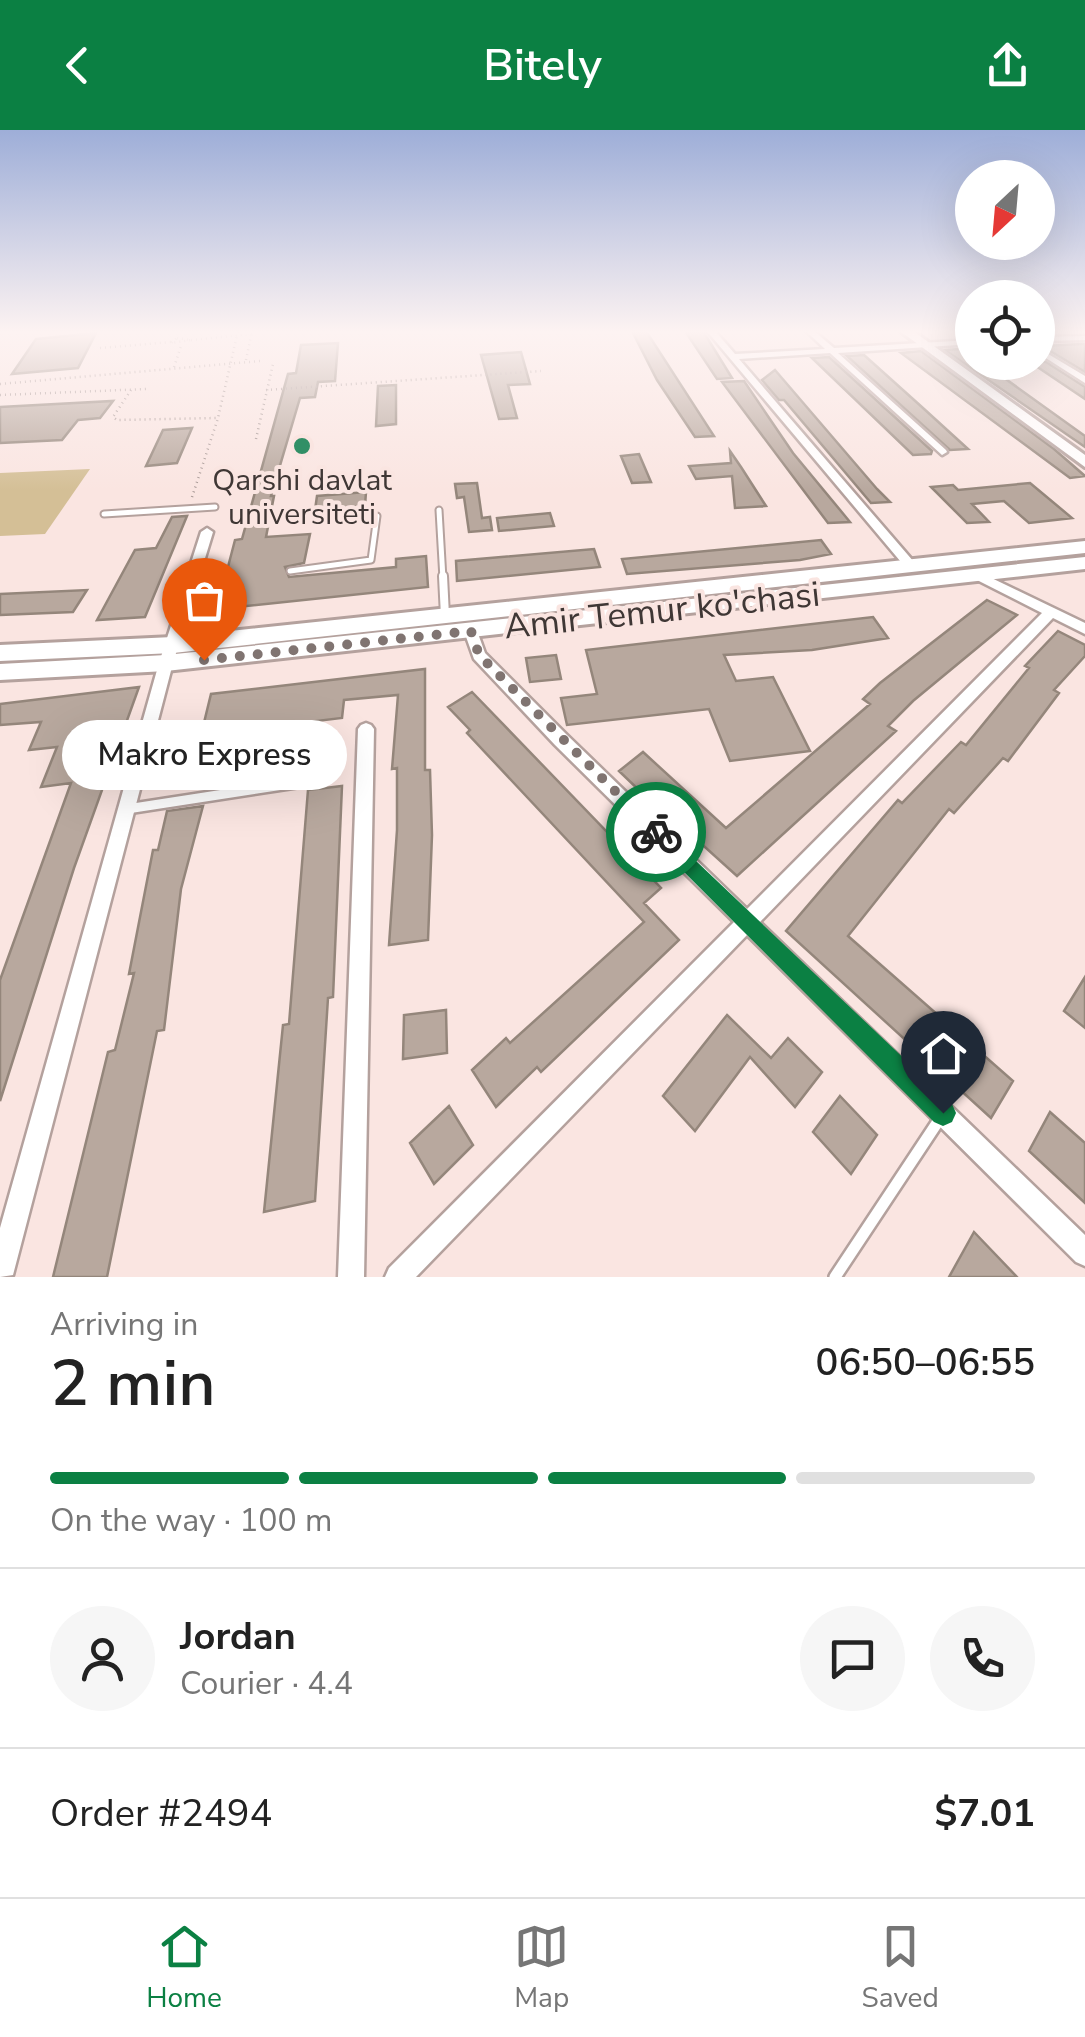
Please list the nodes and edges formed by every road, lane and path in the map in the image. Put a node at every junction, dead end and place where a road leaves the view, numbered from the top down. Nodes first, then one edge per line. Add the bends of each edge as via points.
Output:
1 (225, 385) edge
2 (267, 385) edge
3 (345, 385) edge
4 (757, 385) edge
5 (869, 385) edge
6 (980, 385) edge
7 (146, 389) dead end
8 (130, 390) junction
9 (266, 390) junction
10 (0, 395) edge
11 (218, 418) junction
12 (256, 438) dead end
13 (942, 452) dead end
14 (1082, 457) edge
15 (216, 507) dead end
16 (188, 508) junction
17 (439, 510) dead end
18 (104, 514) dead end
19 (377, 516) dead end
20 (207, 532) dead end
21 (1085, 547) edge
22 (1085, 563) edge
23 (910, 566) junction
24 (290, 571) dead end
25 (979, 576) junction
26 (1050, 612) junction
27 (445, 616) junction
28 (1085, 630) edge
29 (471, 631) junction
30 (0, 653) edge
31 (170, 654) junction
32 (0, 672) edge
33 (366, 730) dead end
34 (321, 740) dead end
35 (127, 809) junction
36 (746, 919) junction
37 (943, 1113) junction
38 (6, 1234) edge
39 (1085, 1253) edge
40 (0, 1275) edge
41 (350, 1277) edge
42 (398, 1277) edge
43 (834, 1277) edge

1 - 11 path
2 - 9 path
3 - 9 path
4 - 23 street
5 - 13 street
6 - 14 main road
7 - 8 path
8 - 10 path
8 - 11 path via 117,420
9 - 12 path
11 - 16 path
15 - 16 lane
16 - 18 lane
17 - 27 lane
19 - 24 lane via 371,560
20 - 31 street
21 - 23 main road, Amir Temur ko'chasi
22 - 25 main road, Amir Temur ko'chasi
23 - 27 main road, Amir Temur ko'chasi
25 - 26 street
25 - 29 main road, Amir Temur ko'chasi
26 - 28 street
26 - 36 street
27 - 31 main road, Amir Temur ko'chasi
29 - 31 main road, Amir Temur ko'chasi
29 - 36 street via 479,655
30 - 31 main road, Amir Temur ko'chasi
31 - 32 main road, Amir Temur ko'chasi
31 - 35 street
33 - 41 street
34 - 35 lane via 316,768 296,783
35 - 38 street
36 - 37 street
36 - 42 street
37 - 39 street
37 - 43 lane
38 - 40 street

